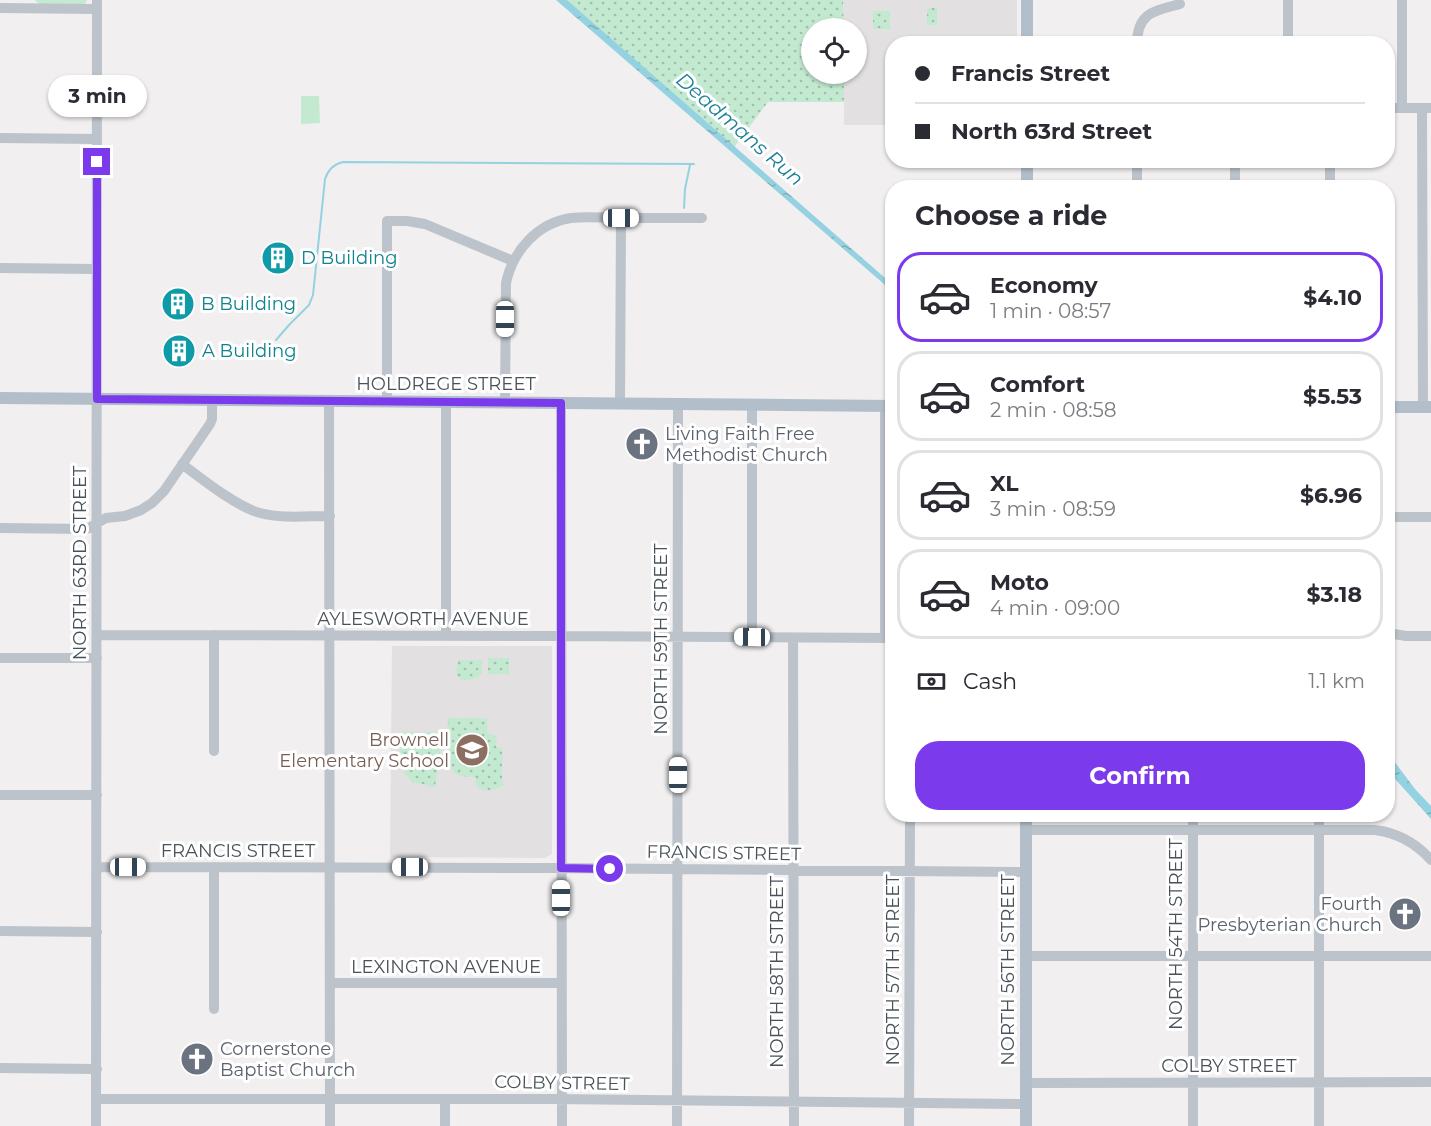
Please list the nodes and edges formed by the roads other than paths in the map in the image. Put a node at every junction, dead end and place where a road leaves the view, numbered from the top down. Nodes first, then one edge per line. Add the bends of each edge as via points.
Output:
1 (1027, 0) edge
2 (1288, 0) edge
3 (1401, 0) edge
4 (97, 4) edge
5 (1180, 4) dead end
6 (0, 8) edge
7 (1027, 36) edge
8 (1138, 36) edge
9 (1288, 36) edge
10 (1395, 108) edge
11 (1402, 108) junction
12 (1426, 108) edge
13 (0, 138) edge
14 (97, 139) junction
15 (1426, 179) edge
16 (621, 218) junction
17 (702, 218) dead end
18 (513, 261) junction
19 (0, 268) edge
20 (97, 269) junction
21 (1427, 293) edge
22 (0, 398) edge
23 (97, 399) junction
24 (212, 399) junction
25 (329, 401) junction
26 (387, 402) junction
27 (446, 402) junction
28 (505, 402) junction
29 (561, 403) junction
30 (620, 403) junction
31 (678, 404) junction
32 (752, 404) junction
33 (885, 406) edge
34 (1395, 407) edge
35 (1427, 407) edge
36 (182, 464) junction
37 (330, 516) junction
38 (1395, 517) edge
39 (1431, 517) edge
40 (97, 524) junction
41 (0, 528) edge
42 (1395, 634) edge
43 (97, 635) junction
44 (214, 635) junction
45 (330, 636) junction
46 (446, 636) junction
47 (561, 636) junction
48 (678, 636) junction
49 (1431, 636) edge
50 (752, 637) junction
51 (793, 638) junction
52 (885, 638) edge
53 (0, 657) edge
54 (97, 658) junction
55 (214, 752) dead end
56 (0, 795) edge
57 (97, 795) junction
58 (910, 822) edge
59 (1026, 822) edge
60 (1193, 822) edge
61 (1320, 822) edge
62 (1026, 830) junction
63 (1193, 830) junction
64 (1320, 830) junction
65 (1429, 853) edge
66 (97, 867) junction
67 (214, 867) junction
68 (330, 867) junction
69 (561, 868) junction
70 (678, 869) junction
71 (793, 871) junction
72 (910, 872) junction
73 (1026, 872) junction
74 (0, 931) edge
75 (97, 932) junction
76 (1026, 956) junction
77 (1193, 956) junction
78 (1319, 956) junction
79 (1431, 956) edge
80 (330, 983) junction
81 (562, 983) junction
82 (214, 1009) dead end
83 (0, 1068) edge
84 (97, 1069) junction
85 (1431, 1082) edge
86 (1026, 1083) junction
87 (1193, 1083) junction
88 (1319, 1083) junction
89 (96, 1099) junction
90 (330, 1099) junction
91 (445, 1099) junction
92 (562, 1100) junction
93 (677, 1101) junction
94 (794, 1102) junction
95 (909, 1103) junction
96 (1026, 1104) junction
97 (96, 1126) edge
98 (330, 1126) edge
99 (445, 1126) edge
100 (562, 1126) edge
101 (677, 1126) edge
102 (794, 1126) edge
103 (909, 1126) edge
104 (1026, 1126) edge
105 (1193, 1126) edge
106 (1319, 1126) edge

1 - 7 main road
2 - 9 street
3 - 11 street
4 - 6 street
4 - 14 street, NORTH 63RD STREET
5 - 8 street via 1145,17
10 - 11 street
11 - 12 street
12 - 15 street
13 - 14 street
14 - 20 street, NORTH 63RD STREET
15 - 21 street
16 - 17 street
16 - 18 street via 579,218 555,223 524,244
16 - 30 street
18 - 26 street via 425,224 387,221
18 - 28 street via 505,295
19 - 20 street
20 - 23 street, NORTH 63RD STREET
21 - 35 street
22 - 23 main road, HOLDREGE STREET
23 - 24 main road, HOLDREGE STREET
23 - 40 street, NORTH 63RD STREET
24 - 25 main road, HOLDREGE STREET
24 - 36 street via 210,424
25 - 26 main road, HOLDREGE STREET
25 - 37 street
26 - 27 main road, HOLDREGE STREET
27 - 28 main road, HOLDREGE STREET
27 - 46 street
28 - 29 main road, HOLDREGE STREET
29 - 30 main road, HOLDREGE STREET
29 - 47 street
30 - 31 main road, HOLDREGE STREET
31 - 32 main road, HOLDREGE STREET
31 - 48 street, NORTH 59TH STREET
32 - 33 main road, HOLDREGE STREET
32 - 50 street
34 - 35 main road
36 - 37 street via 251,510 278,516
36 - 40 street via 148,506
37 - 45 street
38 - 39 street
40 - 41 street via 87,529
40 - 43 street, NORTH 63RD STREET
42 - 49 street
43 - 44 street, AYLESWORTH AVENUE
43 - 54 street, NORTH 63RD STREET
44 - 45 street, AYLESWORTH AVENUE
44 - 55 street
45 - 46 street, AYLESWORTH AVENUE
45 - 68 street
46 - 47 street, AYLESWORTH AVENUE
47 - 48 street, AYLESWORTH AVENUE
47 - 69 street
48 - 50 street, AYLESWORTH AVENUE
48 - 70 street, NORTH 59TH STREET
50 - 51 street, AYLESWORTH AVENUE
51 - 52 street, AYLESWORTH AVENUE
51 - 71 street, NORTH 58TH STREET
53 - 54 street
54 - 57 street, NORTH 63RD STREET
56 - 57 street
57 - 66 street, NORTH 63RD STREET
58 - 72 street, NORTH 57TH STREET
59 - 62 main road, NORTH 56TH STREET
60 - 63 street, NORTH 54TH STREET
61 - 64 street
62 - 63 street
62 - 73 main road, NORTH 56TH STREET
63 - 64 street
63 - 77 street, NORTH 54TH STREET
64 - 65 street via 1382,831
64 - 78 street
66 - 67 street, FRANCIS STREET
66 - 75 street, NORTH 63RD STREET
67 - 68 street, FRANCIS STREET
67 - 82 street
68 - 69 street, FRANCIS STREET
68 - 80 street
69 - 70 street, FRANCIS STREET
69 - 81 street
70 - 71 street, FRANCIS STREET
70 - 93 street, NORTH 59TH STREET
71 - 72 street, FRANCIS STREET
71 - 94 street, NORTH 58TH STREET
72 - 73 street, FRANCIS STREET
72 - 95 street, NORTH 57TH STREET
73 - 76 main road, NORTH 56TH STREET
74 - 75 street
75 - 84 street, NORTH 63RD STREET
76 - 77 street
76 - 86 main road, NORTH 56TH STREET
77 - 78 street
77 - 87 street, NORTH 54TH STREET
78 - 79 street
78 - 88 street
80 - 81 street, LEXINGTON AVENUE
80 - 90 street
81 - 92 street
83 - 84 street
84 - 89 street, NORTH 63RD STREET
85 - 88 street, COLBY STREET
86 - 87 street, COLBY STREET
86 - 96 main road, NORTH 56TH STREET
87 - 88 street, COLBY STREET
87 - 105 street, NORTH 54TH STREET
88 - 106 street
89 - 90 street, COLBY STREET
89 - 97 street, NORTH 63RD STREET
90 - 91 street, COLBY STREET
90 - 98 street
91 - 92 street, COLBY STREET
91 - 99 street
92 - 93 street, COLBY STREET
92 - 100 street
93 - 94 street, COLBY STREET
93 - 101 street, NORTH 59TH STREET
94 - 95 street, COLBY STREET
94 - 102 street, NORTH 58TH STREET
95 - 96 street, COLBY STREET
95 - 103 street, NORTH 57TH STREET
96 - 104 main road, NORTH 56TH STREET

